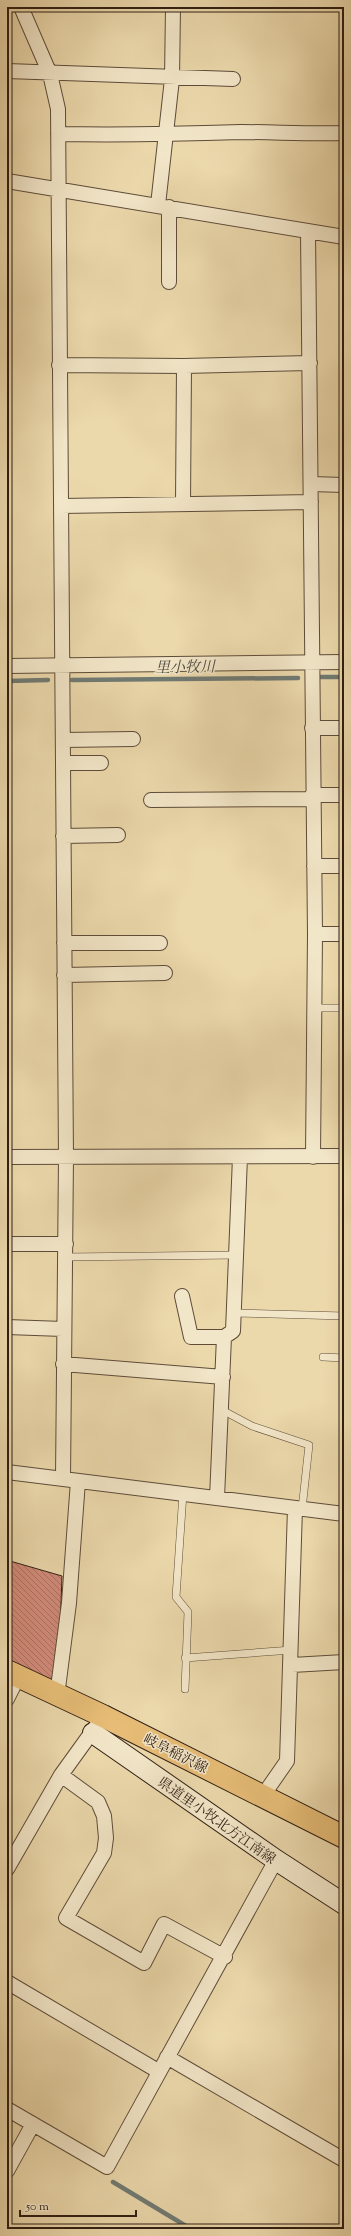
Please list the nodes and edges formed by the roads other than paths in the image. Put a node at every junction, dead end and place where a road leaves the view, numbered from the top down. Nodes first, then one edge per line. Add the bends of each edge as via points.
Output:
1 (21, 7) edge
2 (173, 7) edge
3 (7, 71) edge
4 (50, 74) junction
5 (172, 78) junction
6 (233, 79) dead end
7 (344, 133) edge
8 (58, 134) junction
9 (167, 135) junction
10 (7, 181) edge
11 (59, 188) junction
12 (164, 206) junction
13 (308, 231) junction
14 (344, 237) edge
15 (169, 282) dead end
16 (310, 363) junction
17 (59, 365) junction
18 (184, 366) junction
19 (311, 484) junction
20 (344, 485) edge
21 (311, 502) junction
22 (183, 504) junction
23 (61, 506) junction
24 (312, 662) junction
25 (344, 662) edge
26 (7, 666) edge
27 (63, 666) junction
28 (312, 728) junction
29 (344, 728) edge
30 (133, 739) dead end
31 (63, 740) junction
32 (63, 762) junction
33 (101, 763) dead end
34 (344, 795) edge
35 (312, 797) junction
36 (151, 800) dead end
37 (118, 835) dead end
38 (64, 836) junction
39 (314, 866) junction
40 (344, 866) edge
41 (315, 934) junction
42 (344, 934) edge
43 (64, 943) junction
44 (160, 943) dead end
45 (165, 973) dead end
46 (64, 975) junction
47 (314, 1008) junction
48 (344, 1008) edge
49 (344, 1156) edge
50 (7, 1157) edge
51 (66, 1157) junction
52 (240, 1157) junction
53 (313, 1157) junction
54 (7, 1244) edge
55 (65, 1250) junction
56 (237, 1256) junction
57 (182, 1296) dead end
58 (234, 1313) junction
59 (344, 1316) edge
60 (7, 1327) edge
61 (63, 1329) junction
62 (224, 1337) junction
63 (324, 1357) dead end
64 (344, 1358) edge
65 (63, 1364) junction
66 (223, 1376) junction
67 (222, 1410) junction
68 (7, 1472) edge
69 (63, 1479) junction
70 (78, 1481) junction
71 (183, 1493) junction
72 (217, 1498) junction
73 (298, 1509) junction
74 (344, 1514) edge
75 (292, 1650) junction
76 (185, 1658) junction
77 (344, 1662) edge
78 (292, 1664) junction
79 (13, 1674) edge
80 (185, 1688) dead end
81 (57, 1696) junction
82 (7, 1699) edge
83 (98, 1725) junction
84 (61, 1775) junction
85 (262, 1797) junction
86 (344, 1837) edge
87 (276, 1860) junction
88 (7, 1869) edge
89 (344, 1904) edge
90 (225, 1957) junction
91 (7, 1982) edge
92 (167, 2057) junction
93 (158, 2072) junction
94 (7, 2109) edge
95 (33, 2124) junction
96 (344, 2160) edge
97 (7, 2171) edge

1 - 4 street
2 - 5 street
3 - 4 street
4 - 5 street
4 - 8 street via 58,109
5 - 6 street
5 - 9 street
7 - 9 street via 300,135 242,132
8 - 9 street
8 - 11 street
9 - 12 street
10 - 11 street
11 - 12 street
11 - 17 street
12 - 13 street
12 - 15 street
13 - 14 street
13 - 16 street
16 - 18 street
16 - 19 street
17 - 18 street
17 - 23 street
18 - 22 street
19 - 20 street
19 - 21 street
21 - 22 street
21 - 24 street
22 - 23 street
23 - 27 street
24 - 25 street
24 - 27 street
24 - 28 street
26 - 27 street
27 - 31 street
28 - 29 street
28 - 35 street
30 - 31 street
31 - 32 street
32 - 33 street
32 - 38 street
34 - 35 street
35 - 36 street
35 - 39 street
37 - 38 street
38 - 43 street
39 - 40 street
39 - 41 street
41 - 42 street
41 - 47 street
43 - 44 street
43 - 46 street
45 - 46 street
46 - 51 street
47 - 48 lane
47 - 53 street
49 - 53 street
50 - 51 street
51 - 52 street
51 - 55 street
52 - 53 street
52 - 56 street
54 - 55 street
55 - 56 lane
55 - 61 street
56 - 58 street
57 - 62 street via 191,1337
58 - 59 lane
58 - 62 street via 233,1331
60 - 61 street
61 - 65 street
62 - 66 street
63 - 64 lane
65 - 66 street
65 - 69 street
66 - 67 street
67 - 72 street
67 - 73 lane via 252,1426 308,1445
68 - 69 street
69 - 70 street
70 - 71 street
70 - 81 street via 69,1603
71 - 72 street
71 - 76 lane via 176,1597 188,1612
72 - 73 street
73 - 74 street
73 - 75 street
75 - 76 lane
75 - 78 street
76 - 80 lane
77 - 78 street
78 - 85 street via 288,1761
79 - 81 main road, 岐阜稲沢線
79 - 82 street
81 - 83 main road, 岐阜稲沢線
83 - 84 street
83 - 85 main road, 岐阜稲沢線
83 - 87 main road, 県道里小牧北方江南線
84 - 88 street
84 - 90 street via 98,1802 104,1816 106,1838 104,1853 66,1918 144,1963 164,1924
85 - 86 main road, 岐阜稲沢線
87 - 89 main road, 県道里小牧北方江南線
87 - 90 street
90 - 92 street
91 - 93 street
92 - 93 street
92 - 96 street
93 - 95 street via 107,2167
94 - 95 street
95 - 97 street

